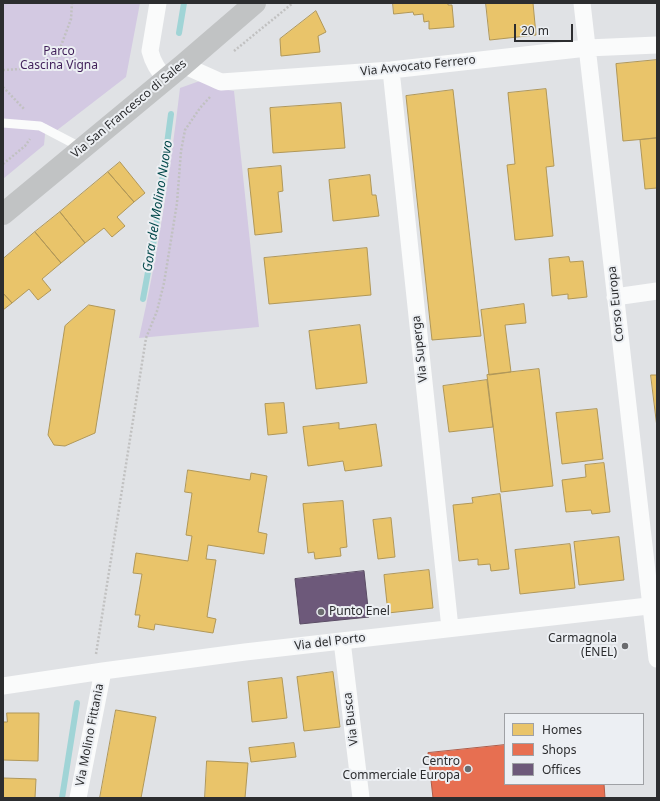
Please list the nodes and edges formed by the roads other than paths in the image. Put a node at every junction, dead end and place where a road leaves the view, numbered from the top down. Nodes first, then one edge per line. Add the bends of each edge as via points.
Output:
1 (158, 3) edge
2 (255, 3) edge
3 (582, 3) edge
4 (657, 45) edge
5 (587, 48) junction
6 (183, 65) junction
7 (391, 70) junction
8 (166, 79) junction
9 (3, 123) edge
10 (82, 148) junction
11 (3, 214) edge
12 (657, 291) edge
13 (615, 297) junction
14 (654, 605) edge
15 (450, 628) junction
16 (342, 641) junction
17 (657, 659) edge
18 (98, 672) junction
19 (3, 686) edge
20 (78, 798) edge
21 (361, 798) edge

1 - 8 street via 150,51 157,69
2 - 6 main road, Via San Francesco di Sales
3 - 5 street, Corso Europa
4 - 5 street, Via Avvocato Ferrero
5 - 7 street, Via Avvocato Ferrero
5 - 13 street, Corso Europa
6 - 7 street, Via Avvocato Ferrero via 221,81
6 - 8 main road, Via San Francesco di Sales
7 - 15 street, Via Superga
8 - 10 main road, Via San Francesco di Sales
9 - 10 lane via 40,126
10 - 11 main road, Via San Francesco di Sales
12 - 13 street
13 - 14 street, Corso Europa
14 - 15 street, Via del Porto
14 - 17 street, Corso Europa
15 - 16 street, Via del Porto
16 - 18 street, Via del Porto
16 - 21 street, Via Busca
18 - 19 street, Via del Porto
18 - 20 street, Via Molino Fittania

